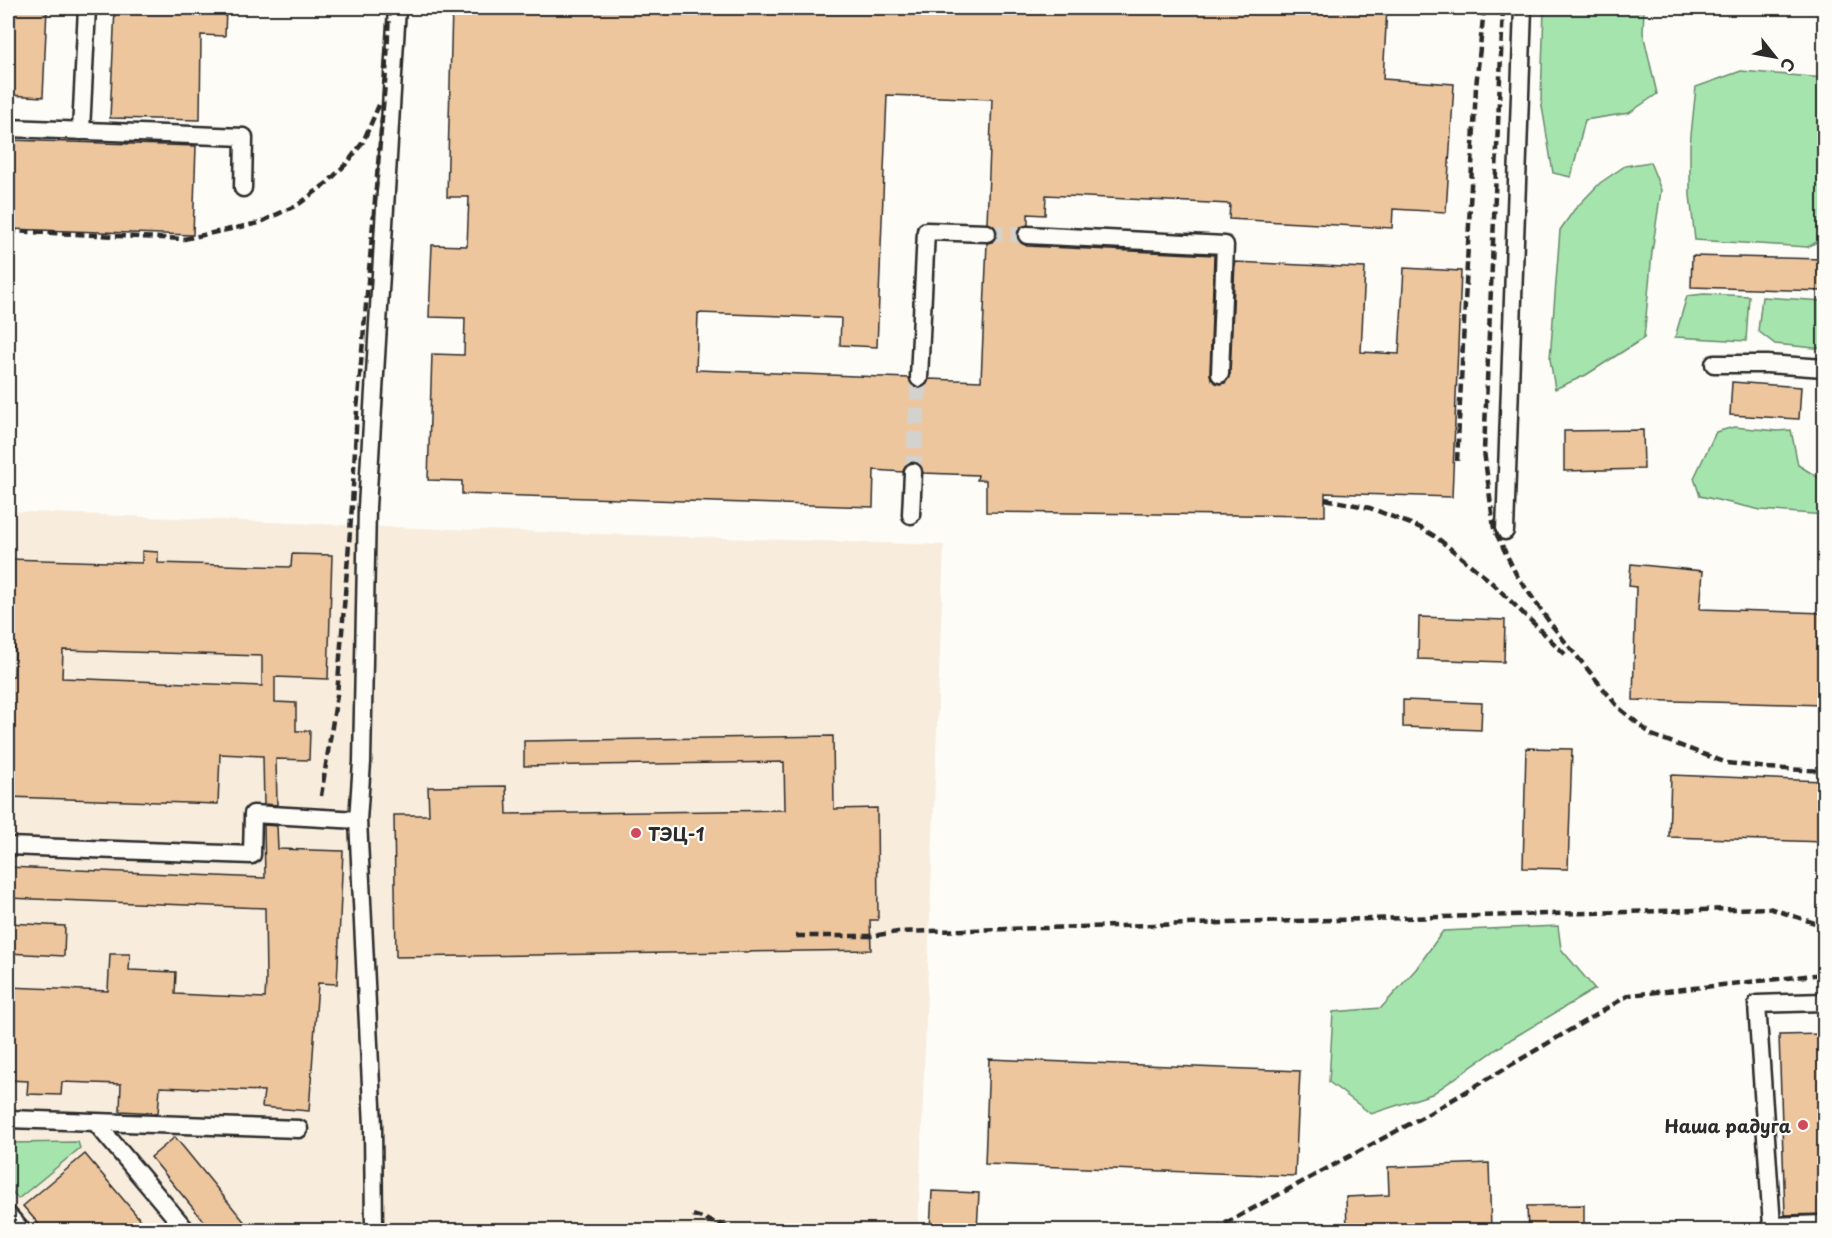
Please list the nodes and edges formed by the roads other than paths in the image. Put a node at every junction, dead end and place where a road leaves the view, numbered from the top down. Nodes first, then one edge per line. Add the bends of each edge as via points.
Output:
1 (87, 8) edge
2 (397, 8) edge
3 (1523, 8) edge
4 (8, 128) edge
5 (81, 131) junction
6 (243, 188) dead end
7 (987, 233) tunnel mouth
8 (1028, 235) tunnel mouth
9 (1714, 364) dead end
10 (1824, 368) edge
11 (1220, 374) dead end
12 (919, 378) tunnel mouth
13 (913, 472) tunnel mouth
14 (911, 515) dead end
15 (1504, 531) dead end
16 (358, 820) junction
17 (8, 846) edge
18 (1824, 1002) edge
19 (8, 1119) edge
20 (96, 1124) junction
21 (299, 1128) dead end
22 (8, 1215) edge
23 (1824, 1224) edge
24 (1769, 1228) edge
25 (21, 1230) edge
26 (186, 1230) edge
27 (374, 1230) edge

1 - 5 street
2 - 16 street via 367,507
3 - 15 street
4 - 5 street
5 - 6 street via 244,137
7 - 12 street via 926,231
8 - 11 street via 1225,245
9 - 10 street
13 - 14 street
16 - 17 street via 253,814 252,855
16 - 27 street via 373,1126
18 - 24 street via 1756,1004
19 - 20 street
20 - 21 street
20 - 26 street
22 - 25 street
23 - 24 street

